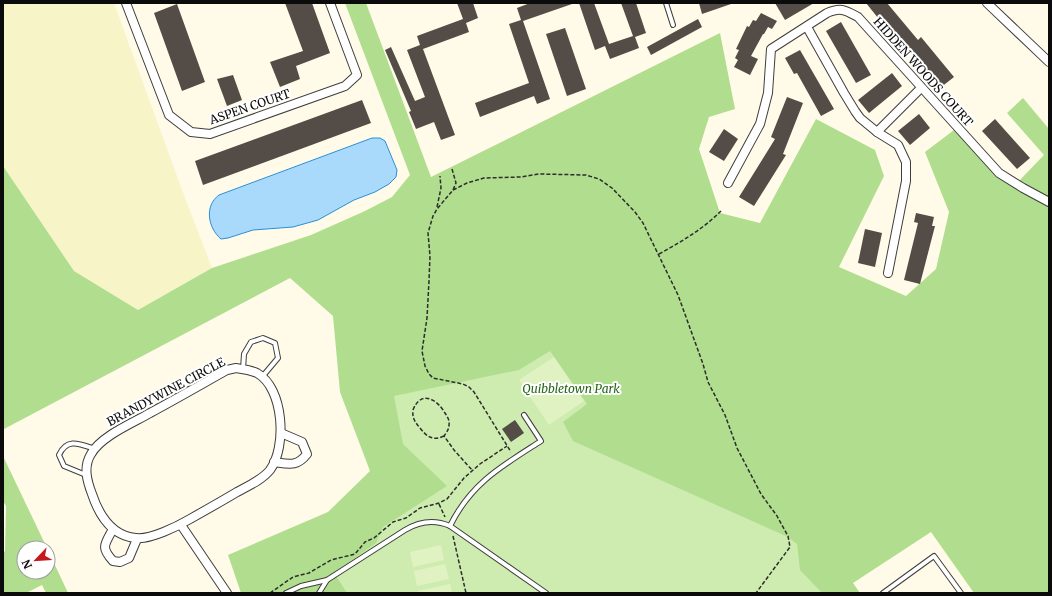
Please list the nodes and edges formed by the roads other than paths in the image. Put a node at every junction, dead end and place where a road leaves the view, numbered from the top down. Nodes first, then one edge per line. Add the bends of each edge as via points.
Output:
1 (126, 3) edge
2 (330, 3) edge
3 (666, 3) edge
4 (987, 3) edge
5 (673, 25) dead end
6 (807, 27) junction
7 (1049, 62) edge
8 (921, 88) junction
9 (877, 132) junction
10 (728, 183) dead end
11 (1049, 202) edge
12 (888, 273) dead end
13 (243, 369) junction
14 (262, 377) junction
15 (524, 415) dead end
16 (281, 433) junction
17 (95, 449) junction
18 (274, 462) junction
19 (86, 475) junction
20 (181, 524) junction
21 (450, 526) junction
22 (113, 529) junction
23 (138, 539) junction
24 (327, 580) junction
25 (227, 593) edge
26 (286, 593) edge
27 (319, 593) edge
28 (546, 593) edge
29 (883, 593) edge
30 (960, 593) edge

1 - 2 street, ASPEN COURT via 169,114 191,132 210,134 345,86 357,75
3 - 5 lane
4 - 7 street
6 - 8 street, HIDDEN WOODS COURT via 837,8 848,11 858,17
6 - 9 street via 855,111
6 - 10 street, HIDDEN WOODS COURT via 771,49 768,93 760,124
8 - 9 street
8 - 11 street, HIDDEN WOODS COURT via 999,173
9 - 12 street via 898,145 906,162 906,181
13 - 14 street, BRANDYWINE CIRCLE
13 - 14 lane via 244,354 251,342 263,338 275,343 278,358
13 - 17 street, BRANDYWINE CIRCLE via 227,370 109,436
14 - 16 street, BRANDYWINE CIRCLE via 274,393
15 - 21 lane via 541,441 488,476 457,512
16 - 18 street, BRANDYWINE CIRCLE
16 - 18 street via 302,442 307,454 301,462
17 - 19 street, BRANDYWINE CIRCLE via 87,463
17 - 19 lane via 77,443 68,444 62,448 59,455 64,466
18 - 20 street, BRANDYWINE CIRCLE via 270,470 258,480
19 - 22 street via 97,509
20 - 23 street, BRANDYWINE CIRCLE
20 - 25 street
21 - 24 lane via 436,522 416,524
21 - 28 lane
22 - 23 street
22 - 23 street via 104,545 106,553 113,561 120,562 129,558
24 - 26 lane via 301,586
24 - 27 lane
29 - 30 lane via 934,556

